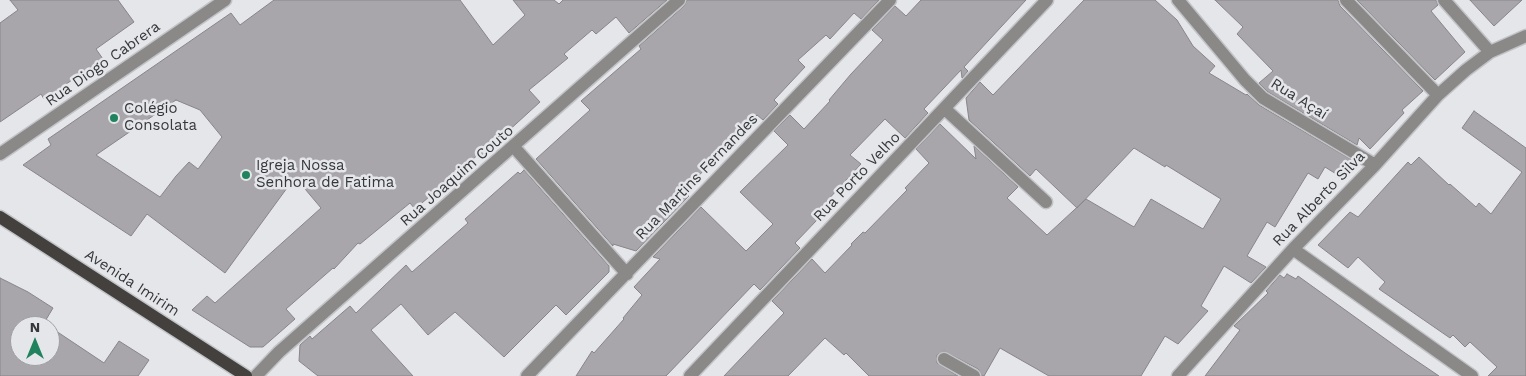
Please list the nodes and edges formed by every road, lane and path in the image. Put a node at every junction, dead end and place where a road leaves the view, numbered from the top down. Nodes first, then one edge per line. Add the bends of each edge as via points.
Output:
1 (225, 0) edge
2 (679, 0) edge
3 (890, 0) edge
4 (1047, 0) edge
5 (1178, 0) edge
6 (1346, 0) edge
7 (1444, 0) edge
8 (1526, 36) edge
9 (1490, 52) junction
10 (1438, 94) junction
11 (945, 109) junction
12 (514, 147) junction
13 (0, 154) edge
14 (1375, 165) junction
15 (1046, 202) dead end
16 (0, 217) edge
17 (1293, 249) junction
18 (627, 274) junction
19 (944, 358) dead end
20 (246, 376) edge
21 (256, 376) edge
22 (527, 376) edge
23 (690, 376) edge
24 (974, 376) edge
25 (1178, 376) edge
26 (1472, 376) edge

1 - 13 street, Rua Diogo Cabrera
2 - 12 street, Rua Joaquim Couto
3 - 18 street, Rua Martins Fernandes
4 - 11 street, Rua Porto Velho
5 - 14 street, Rua Açaí via 1263,98
6 - 10 street
7 - 9 street
8 - 9 street, Rua Alberto Silva
9 - 10 street, Rua Alberto Silva
10 - 14 street, Rua Alberto Silva
11 - 15 street
11 - 23 street, Rua Porto Velho
12 - 18 street
12 - 21 street, Rua Joaquim Couto via 279,352
14 - 17 street, Rua Alberto Silva
16 - 20 main road, Avenida Imirim
17 - 25 street, Rua Alberto Silva
17 - 26 street
18 - 22 street, Rua Martins Fernandes
19 - 24 street

